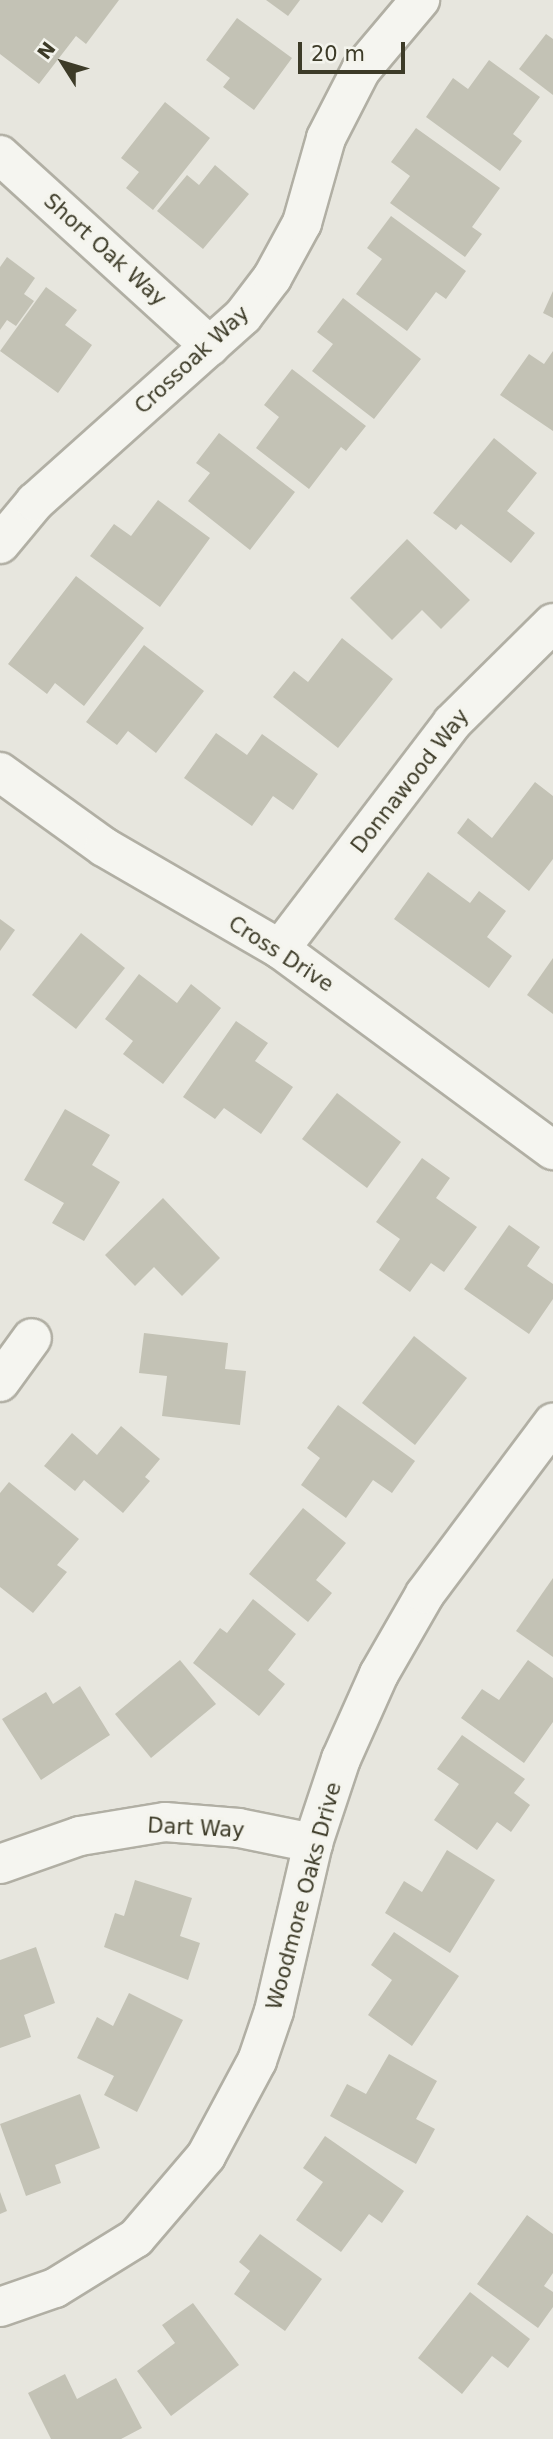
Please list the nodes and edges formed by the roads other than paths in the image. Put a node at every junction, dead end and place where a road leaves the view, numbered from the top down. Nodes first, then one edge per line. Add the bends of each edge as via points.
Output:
1 (420, 0) edge
2 (0, 155) edge
3 (210, 346) junction
4 (0, 544) edge
5 (553, 623) edge
6 (0, 772) edge
7 (280, 949) junction
8 (553, 1150) edge
9 (32, 1338) dead end
10 (0, 1382) edge
11 (553, 1423) edge
12 (313, 1843) junction
13 (0, 1864) edge
14 (0, 2307) edge

1 - 3 street, Crossoak Way via 361,70 326,138 302,223 272,278 243,316
2 - 3 street, Short Oak Way
3 - 4 street, Crossoak Way via 35,502
5 - 7 street, Donnawood Way via 452,723
6 - 7 street, Cross Drive via 104,847
7 - 8 street, Cross Drive
9 - 10 street
11 - 12 street, Woodmore Oaks Drive via 425,1594 341,1759
12 - 13 street, Dart Way via 239,1828 165,1822 80,1836
12 - 14 street, Woodmore Oaks Drive via 262,2049 206,2155 136,2238 55,2288

